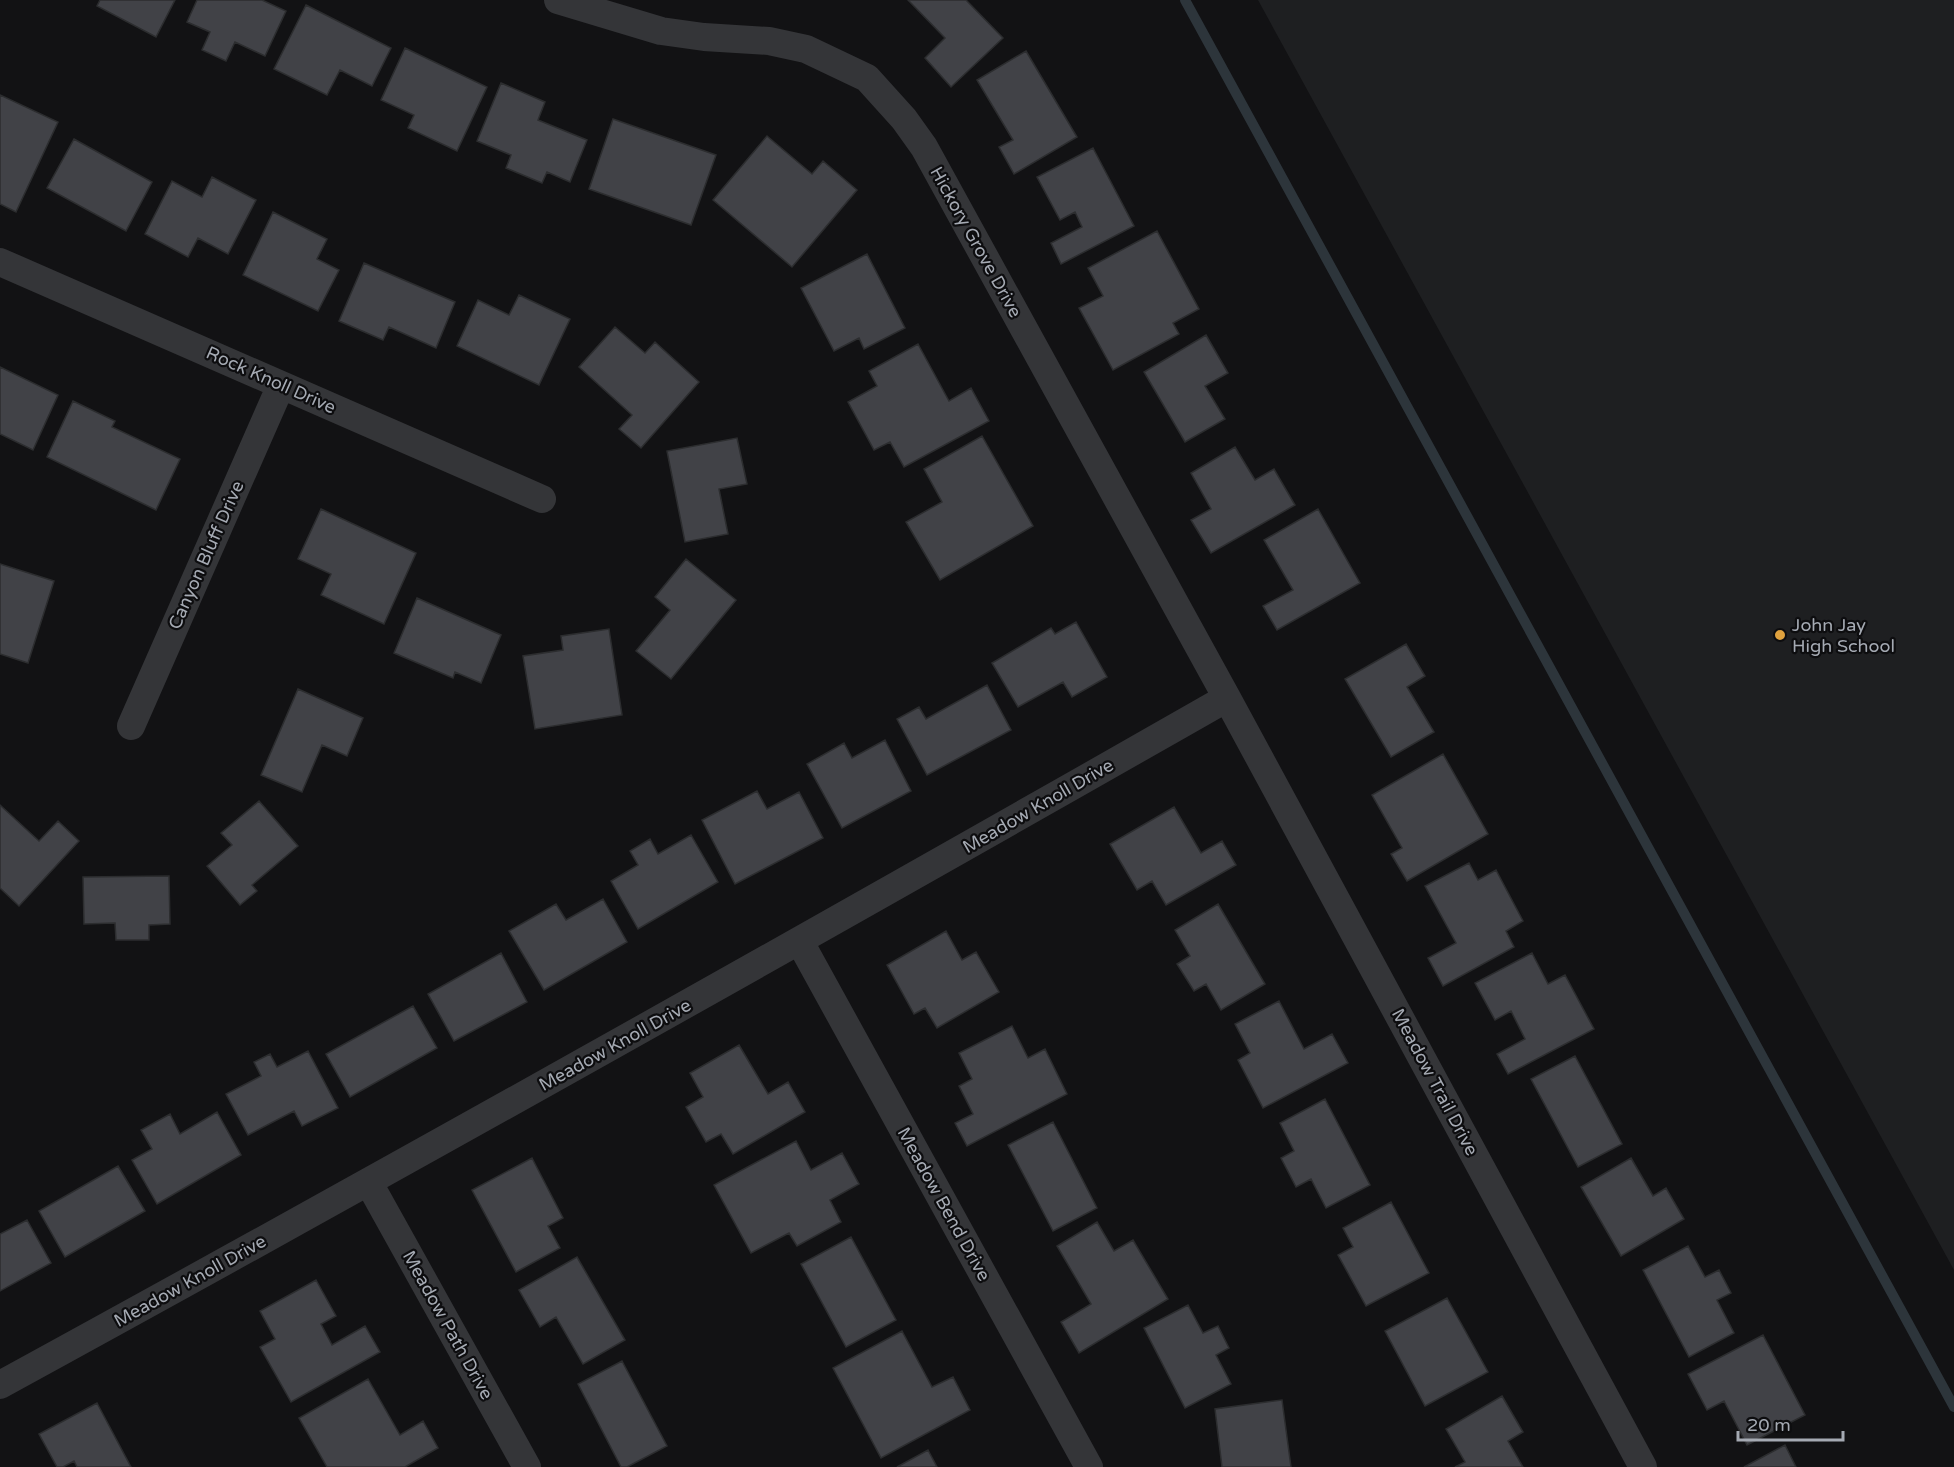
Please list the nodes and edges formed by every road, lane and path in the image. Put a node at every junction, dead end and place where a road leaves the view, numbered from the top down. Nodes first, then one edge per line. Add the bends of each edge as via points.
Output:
1 (558, 0) edge
2 (0, 262) edge
3 (281, 384) junction
4 (542, 499) dead end
5 (1227, 698) junction
6 (131, 726) dead end
7 (800, 942) junction
8 (369, 1183) junction
9 (0, 1385) edge
10 (527, 1467) edge
11 (1089, 1467) edge
12 (1643, 1467) edge

1 - 5 street, Hickory Grove Drive via 661,31 769,41 806,49 867,78 924,147
2 - 3 street, Rock Knoll Drive
3 - 4 street, Rock Knoll Drive
3 - 6 street, Canyon Bluff Drive
5 - 7 street, Meadow Knoll Drive
5 - 12 street, Meadow Trail Drive
7 - 8 street, Meadow Knoll Drive
7 - 11 street, Meadow Bend Drive
8 - 9 street, Meadow Knoll Drive
8 - 10 street, Meadow Path Drive

